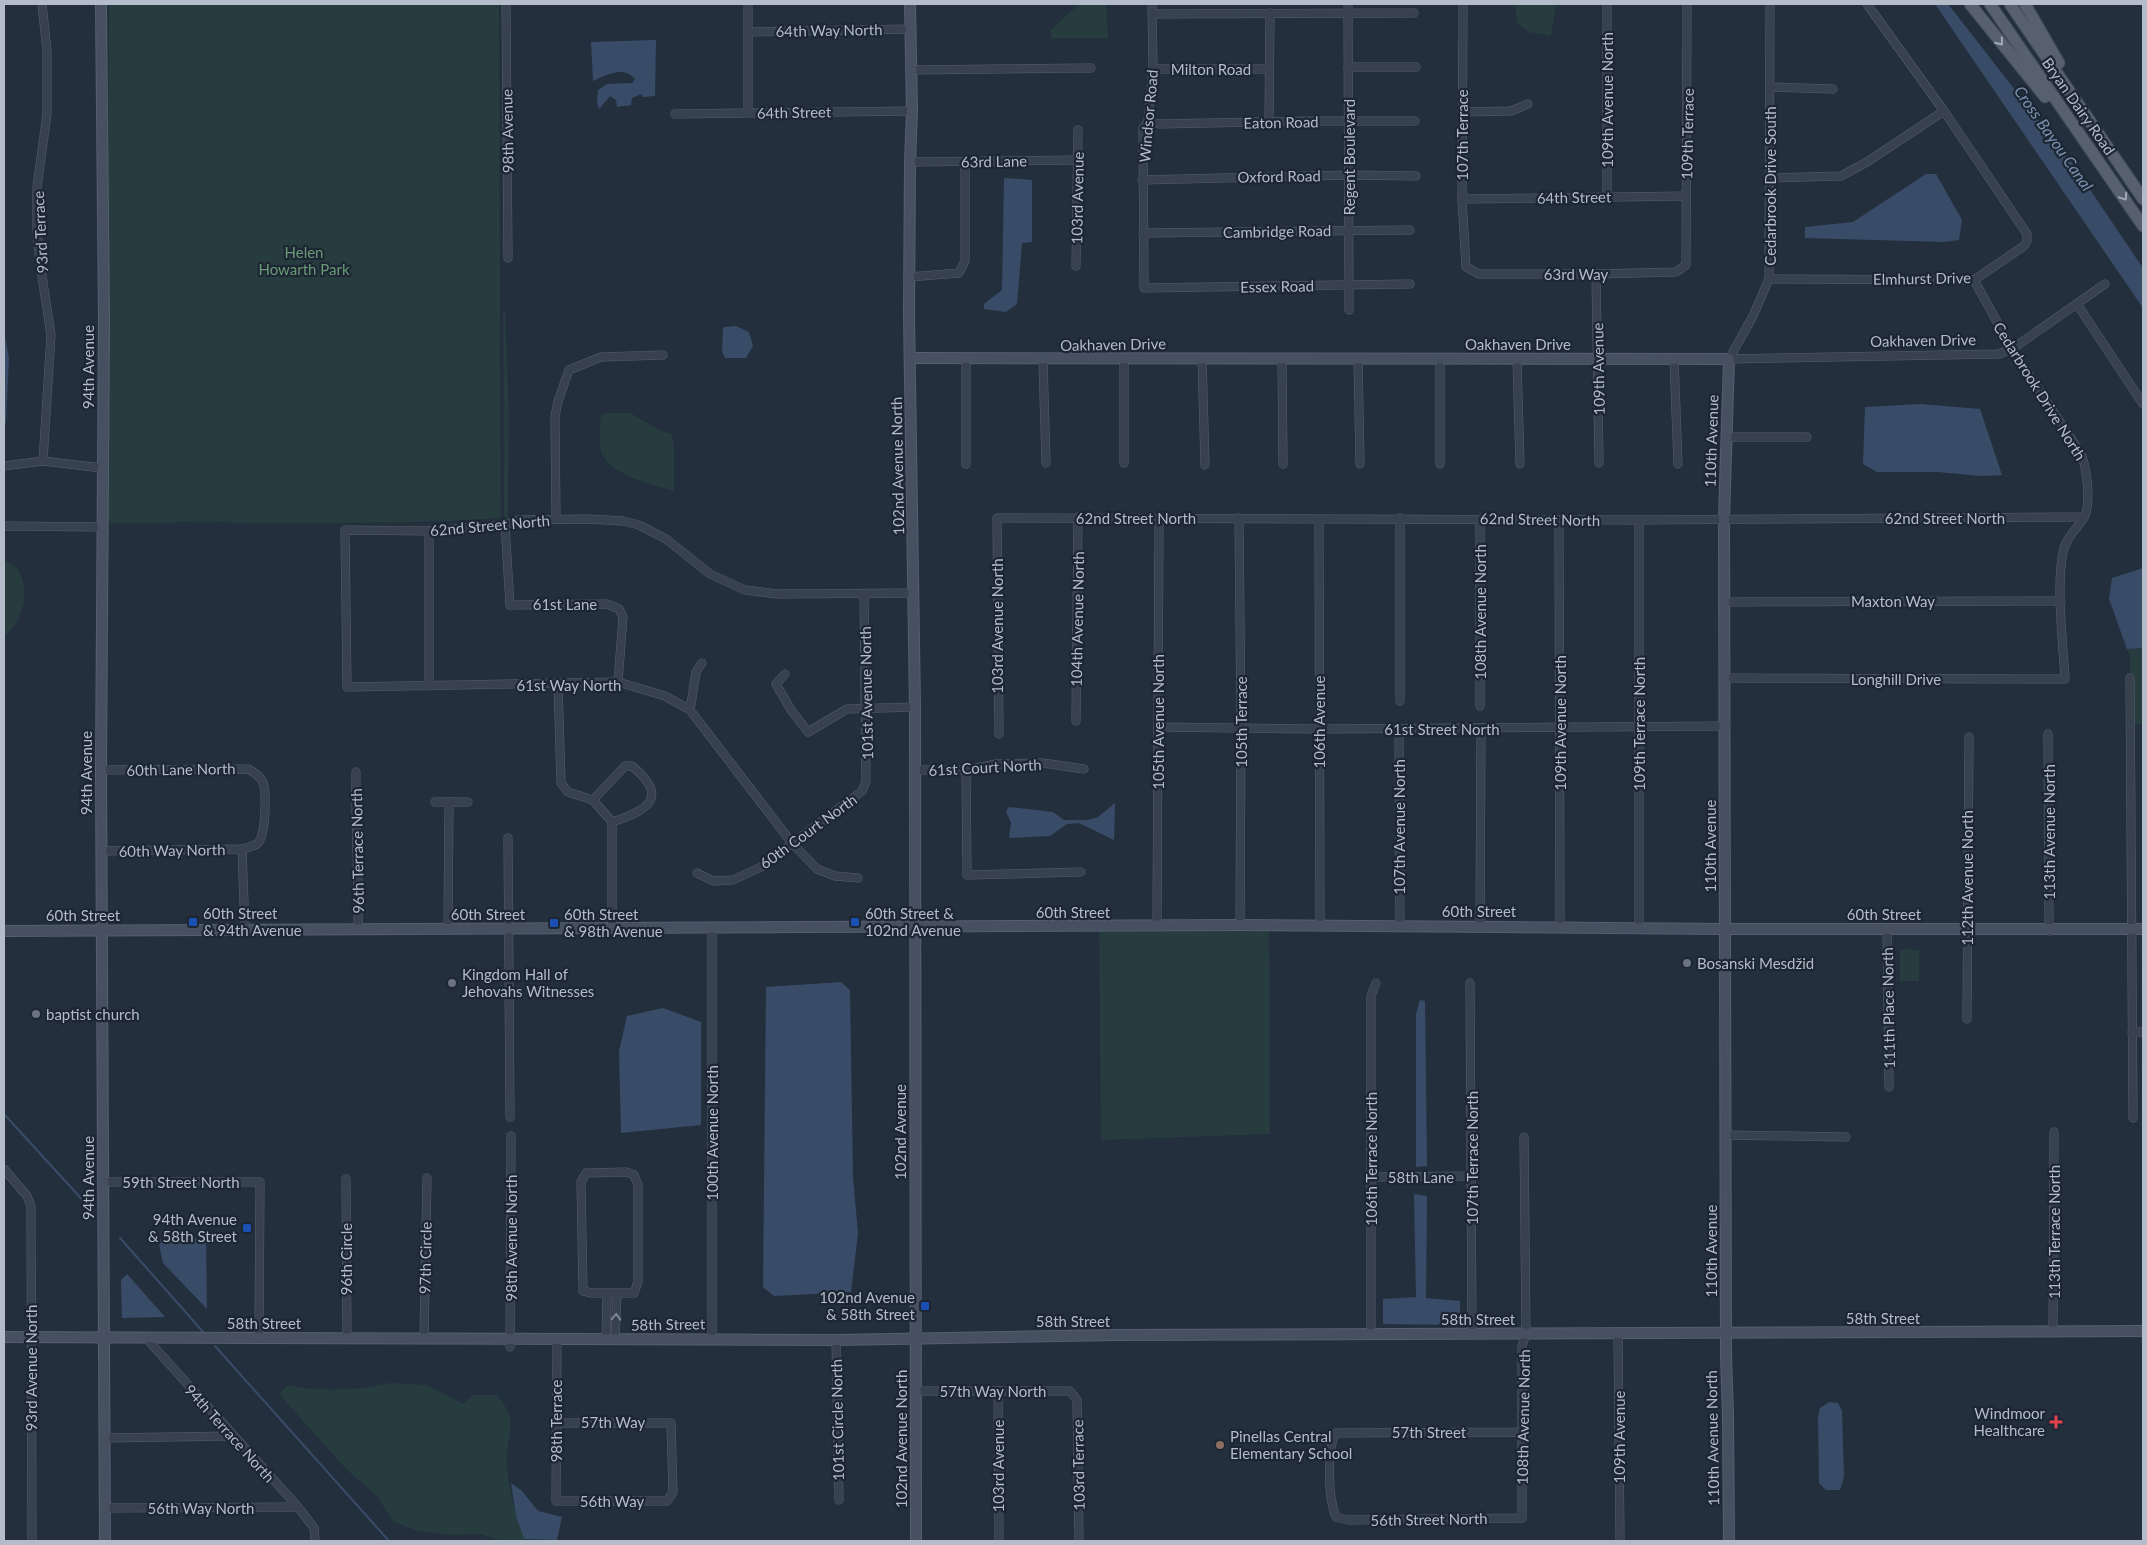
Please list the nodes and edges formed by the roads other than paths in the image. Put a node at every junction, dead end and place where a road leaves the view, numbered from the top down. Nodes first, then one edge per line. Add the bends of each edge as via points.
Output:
1 (42, 4) edge
2 (101, 4) edge
3 (506, 4) edge
4 (748, 4) edge
5 (910, 4) edge
6 (1152, 4) edge
7 (1348, 4) edge
8 (1463, 4) edge
9 (1607, 4) edge
10 (1688, 4) edge
11 (1770, 4) edge
12 (1867, 4) edge
13 (1970, 4) edge
14 (1990, 4) edge
15 (2010, 4) edge
16 (2025, 4) edge
17 (1270, 13) junction
18 (1348, 13) junction
19 (1414, 13) dead end
20 (1152, 14) junction
21 (910, 29) junction
22 (748, 32) junction
23 (1348, 67) junction
24 (1416, 67) dead end
25 (1091, 68) dead end
26 (1153, 69) junction
27 (1269, 69) junction
28 (911, 70) junction
29 (1770, 88) junction
30 (1833, 89) dead end
31 (1528, 104) dead end
32 (912, 111) junction
33 (1944, 111) junction
34 (748, 112) junction
35 (1462, 112) junction
36 (675, 114) dead end
37 (1148, 121) junction
38 (1415, 121) dead end
39 (1268, 122) junction
40 (1350, 122) junction
41 (2093, 123) junction
42 (1078, 130) dead end
43 (1078, 160) junction
44 (965, 161) junction
45 (910, 162) junction
46 (2104, 168) junction
47 (1349, 175) junction
48 (1416, 176) dead end
49 (1769, 178) junction
50 (1142, 180) junction
51 (1607, 196) junction
52 (1686, 196) junction
53 (1462, 199) junction
54 (2143, 199) edge
55 (2143, 226) edge
56 (1348, 230) junction
57 (1410, 230) dead end
58 (1143, 233) junction
59 (508, 258) dead end
60 (1686, 265) joint
61 (1076, 266) dead end
62 (1466, 267) joint
63 (1596, 274) junction
64 (910, 277) junction
65 (1769, 279) junction
66 (1974, 280) junction
67 (1410, 284) dead end
68 (2105, 284) dead end
69 (1348, 286) junction
70 (1144, 288) joint
71 (2077, 304) junction
72 (1348, 310) dead end
73 (2012, 350) junction
74 (664, 355) dead end
75 (910, 358) junction
76 (966, 358) junction
77 (1202, 358) junction
78 (1282, 358) junction
79 (1358, 358) junction
80 (1729, 358) junction
81 (1124, 359) junction
82 (1440, 359) junction
83 (1517, 359) junction
84 (1598, 359) junction
85 (1674, 359) junction
86 (1043, 360) junction
87 (2143, 404) edge
88 (1726, 437) junction
89 (1807, 437) dead end
90 (43, 461) junction
91 (1046, 463) dead end
92 (1124, 463) dead end
93 (1599, 463) dead end
94 (966, 464) dead end
95 (1282, 464) dead end
96 (1360, 464) dead end
97 (1440, 464) dead end
98 (1520, 464) dead end
99 (1678, 464) dead end
100 (1205, 465) dead end
101 (4, 466) edge
102 (102, 468) junction
103 (1078, 517) junction
104 (2084, 517) junction
105 (997, 518) joint
106 (1159, 518) junction
107 (1239, 518) junction
108 (1400, 518) junction
109 (556, 519) junction
110 (1480, 519) junction
111 (1724, 519) junction
112 (1319, 520) junction
113 (1559, 520) junction
114 (1639, 520) junction
115 (505, 524) junction
116 (4, 526) edge
117 (102, 527) junction
118 (428, 531) junction
119 (914, 593) junction
120 (864, 594) junction
121 (2061, 600) junction
122 (1725, 602) junction
123 (702, 664) dead end
124 (785, 674) dead end
125 (1726, 678) junction
126 (2130, 678) dead end
127 (618, 682) junction
128 (558, 684) junction
129 (429, 686) junction
130 (347, 687) joint
131 (1400, 701) dead end
132 (1480, 706) dead end
133 (867, 707) junction
134 (915, 707) junction
135 (690, 710) junction
136 (1076, 721) dead end
137 (1726, 726) junction
138 (1158, 727) junction
139 (1639, 727) junction
140 (1241, 728) junction
141 (1480, 728) junction
142 (1560, 728) junction
143 (1319, 729) junction
144 (1399, 729) junction
145 (999, 734) dead end
146 (2048, 734) dead end
147 (1969, 737) dead end
148 (1084, 769) dead end
149 (101, 770) junction
150 (915, 770) junction
151 (966, 770) junction
152 (356, 772) dead end
153 (862, 791) joint
154 (593, 800) junction
155 (436, 802) dead end
156 (449, 802) junction
157 (468, 802) dead end
158 (612, 822) junction
159 (508, 838) dead end
160 (792, 843) junction
161 (242, 849) junction
162 (102, 851) junction
163 (1081, 872) dead end
164 (697, 873) dead end
165 (858, 878) dead end
166 (1240, 925) junction
167 (1320, 925) junction
168 (1400, 925) junction
169 (1157, 926) junction
170 (915, 927) junction
171 (1480, 927) junction
172 (1560, 927) junction
173 (612, 928) junction
174 (712, 928) junction
175 (1639, 928) junction
176 (358, 929) junction
177 (448, 929) junction
178 (509, 929) junction
179 (1724, 929) junction
180 (1887, 929) junction
181 (2143, 929) edge
182 (102, 930) junction
183 (245, 930) junction
184 (1967, 930) junction
185 (2132, 930) junction
186 (4, 931) edge
187 (2049, 931) junction
188 (1376, 983) dead end
189 (1470, 983) dead end
190 (1967, 1019) dead end
191 (2132, 1032) junction
192 (2143, 1032) edge
193 (1889, 1087) dead end
194 (510, 1117) dead end
195 (2133, 1118) dead end
196 (2054, 1132) dead end
197 (1726, 1135) junction
198 (511, 1136) dead end
199 (1524, 1137) dead end
200 (1846, 1137) dead end
201 (4, 1170) edge
202 (1472, 1176) junction
203 (1371, 1177) junction
204 (427, 1178) dead end
205 (346, 1179) dead end
206 (103, 1182) junction
207 (607, 1294) junction
208 (617, 1294) junction
209 (2143, 1331) edge
210 (2053, 1332) junction
211 (1472, 1334) junction
212 (1526, 1334) junction
213 (1618, 1334) junction
214 (1726, 1334) junction
215 (1371, 1335) junction
216 (4, 1337) edge
217 (31, 1337) junction
218 (104, 1338) junction
219 (146, 1338) junction
220 (259, 1338) junction
221 (424, 1338) junction
222 (712, 1338) junction
223 (915, 1338) junction
224 (347, 1339) junction
225 (557, 1340) junction
226 (611, 1340) junction
227 (836, 1340) junction
228 (510, 1343) junction
229 (916, 1391) junction
230 (998, 1391) junction
231 (1070, 1391) joint
232 (555, 1422) junction
233 (1523, 1432) junction
234 (232, 1436) junction
235 (105, 1438) junction
236 (838, 1500) dead end
237 (556, 1501) joint
238 (668, 1501) joint
239 (105, 1508) junction
240 (298, 1508) junction
241 (1336, 1517) joint
242 (1522, 1518) joint
243 (1620, 1539) dead end
244 (32, 1541) edge
245 (105, 1541) edge
246 (315, 1541) edge
247 (916, 1541) edge
248 (999, 1541) edge
249 (1079, 1541) edge
250 (1729, 1541) edge

1 - 90 street, 93rd Terrace via 47,51 47,114 37,187 38,230 51,335
2 - 102 street, 94th Avenue
3 - 59 street, 98th Avenue
4 - 22 street
5 - 21 street, 102nd Avenue North
6 - 20 street, Windsor Road
7 - 18 street, Regent Boulevard
8 - 35 street, 107th Terrace
9 - 51 street, 109th Avenue North
10 - 52 street, 109th Terrace
11 - 29 street, Cedarbrook Drive South
12 - 33 street, Elmhurst Drive
13 -> 46 main road
14 - 46 main road, Bryan Dairy Road
15 - 41 main road, Bryan Dairy Road
16 - 41 main road
17 - 18 street
17 - 20 street
17 - 27 street
18 - 19 street
18 - 23 street, Regent Boulevard
20 - 26 street, Windsor Road
21 - 22 street, 64th Way North
21 - 28 street, 102nd Avenue North
22 - 34 street
23 - 24 street
23 - 40 street, Regent Boulevard
25 - 28 street
26 - 27 street, Milton Road
26 - 37 street, Windsor Road
27 - 39 street
28 - 32 street, 102nd Avenue North
29 - 30 street
29 - 49 street, Cedarbrook Drive South
31 - 35 street via 1511,111
32 - 34 street, 64th Street
32 - 45 street, 102nd Avenue North
33 - 49 street via 1841,176
33 - 66 street, Elmhurst Drive via 2027,234 2024,246
34 - 36 street, 64th Street
35 - 53 street, 107th Terrace
37 - 39 street, Eaton Road via 1159,124
37 - 50 street, Windsor Road via 1143,128
38 - 40 street, Eaton Road
39 - 40 street, Eaton Road
40 - 47 street, Regent Boulevard
41 - 54 main road, Bryan Dairy Road
42 - 43 street, 103rd Avenue
43 - 44 street, 63rd Lane
43 - 61 street, 103rd Avenue
44 - 45 street, 63rd Lane
44 - 64 street via 965,261 959,273
45 - 64 street, 102nd Avenue North
46 -> 55 main road, Bryan Dairy Road
47 - 48 street, Oxford Road
47 - 50 street, Oxford Road
47 - 56 street, Regent Boulevard
49 - 65 street, Cedarbrook Drive South
50 - 58 street, Windsor Road
51 - 52 street, 64th Street
51 - 53 street, 64th Street
52 - 60 street, 109th Terrace
53 - 62 street, 107th Terrace
56 - 57 street, Cambridge Road
56 - 58 street, Cambridge Road
56 - 69 street, Regent Boulevard
58 - 70 street, Windsor Road
60 - 63 street, 63rd Way via 1676,272
62 - 63 street, 63rd Way via 1479,274
63 - 84 street, 109th Avenue
64 - 75 street, 102nd Avenue North
65 - 66 street, Elmhurst Drive
65 - 80 street, Cedarbrook Drive South via 1754,316
66 - 73 street, Cedarbrook Drive North
67 - 69 street, Essex Road
68 - 71 street, Oakhaven Drive
69 - 70 street, Essex Road
69 - 72 street, Regent Boulevard
71 - 73 street, Oakhaven Drive
71 - 87 street
73 - 80 street, Oakhaven Drive via 1999,354
73 - 104 street, Cedarbrook Drive North via 2086,465 2088,484
74 - 109 street via 601,356 569,370 555,416
75 - 76 street, Oakhaven Drive
75 - 119 street, 102nd Avenue North
76 - 86 street, Oakhaven Drive
76 - 94 street
77 - 78 street, Oakhaven Drive
77 - 81 street, Oakhaven Drive
77 - 100 street
78 - 79 street, Oakhaven Drive
78 - 95 street
79 - 82 street, Oakhaven Drive
79 - 96 street
80 - 85 street, Oakhaven Drive
80 - 88 street, 110th Avenue
81 - 86 street, Oakhaven Drive
81 - 92 street
82 - 83 street, Oakhaven Drive
82 - 97 street
83 - 84 street, Oakhaven Drive
83 - 98 street
84 - 85 street, Oakhaven Drive
84 - 93 street, 109th Avenue
85 - 99 street
86 - 91 street
88 - 89 street
88 - 111 street, 110th Avenue
90 - 101 street
90 - 102 street
102 - 117 street, 94th Avenue
103 - 105 street, 62nd Street North
103 - 106 street, 62nd Street North
103 - 136 street, 104th Avenue North
104 - 111 street, 62nd Street North
104 - 121 street via 2068,537 2063,552
105 - 145 street, 103rd Avenue North
106 - 107 street, 62nd Street North
106 - 138 street, 105th Avenue North
107 - 112 street, 62nd Street North
107 - 140 street, 105th Terrace
108 - 110 street, 62nd Street North
108 - 112 street, 62nd Street North
108 - 131 street
109 - 115 street, 62nd Street North via 518,520
109 - 120 street, 62nd Street North via 622,521 639,525 666,539 710,574 745,590 777,594
110 - 113 street, 62nd Street North
110 - 132 street, 108th Avenue North
111 - 114 street, 62nd Street North
111 - 122 street, 110th Avenue
112 - 143 street, 106th Avenue
113 - 114 street, 62nd Street North
113 - 142 street, 109th Avenue North
114 - 139 street, 109th Terrace North
115 - 118 street, 62nd Street North
115 - 127 street, 61st Lane via 510,605 607,604 619,609 622,617
116 - 117 street
117 - 149 street, 94th Avenue
118 - 129 street
118 - 130 street, 62nd Street North via 345,530
119 - 120 street, 62nd Street North
119 - 134 street, 102nd Avenue North
120 - 133 street, 101st Avenue North
121 - 122 street, Maxton Way
121 - 125 street, Longhill Drive via 2065,679
122 - 125 street, 110th Avenue
123 - 135 street via 696,672
124 - 133 street via 776,684 808,732 848,708
125 - 137 street, 110th Avenue
126 - 185 street
127 - 128 street, 61st Way North
127 - 135 street, 61st Way North via 666,696
128 - 129 street, 61st Way North
128 - 154 street via 561,783 568,792
129 - 130 street, 61st Way North
133 - 134 street
133 - 153 street, 101st Avenue North via 866,782
134 - 150 street, 102nd Avenue North
135 - 160 street, 61st Way North
137 - 139 street, 61st Street North
137 - 179 street, 110th Avenue
138 - 140 street, 61st Street North
138 - 169 street, 105th Avenue North
139 - 142 street, 61st Street North
139 - 175 street, 109th Terrace North
140 - 143 street, 61st Street North
140 - 166 street, 105th Terrace
141 - 142 street, 61st Street North
141 - 144 street, 61st Street North
141 - 171 street
142 - 172 street, 109th Avenue North
143 - 144 street, 61st Street North
143 - 167 street, 106th Avenue
144 - 168 street, 107th Avenue North
146 - 187 street, 113th Avenue North
147 - 184 street, 112th Avenue North
148 - 151 street, 61st Court North via 1044,763 996,764
149 - 161 street, 60th Lane North via 248,769 260,776 264,785 263,836 258,843
149 - 162 street, 94th Avenue
150 - 151 street, 61st Court North
150 - 170 street, 102nd Avenue North
151 - 163 street via 967,875
152 - 176 street, 96th Terrace North
153 - 160 street, 60th Court North
154 - 158 street
154 - 158 street via 625,766 632,766 643,776 652,787 650,804
155 - 156 street
156 - 157 street
156 - 177 street
158 - 173 street
159 - 178 street
160 - 164 street, 60th Court North via 761,867 733,880 713,881
160 - 165 street, 61st Way North via 818,869 835,876
161 - 162 street, 60th Way North
161 - 183 street
162 - 182 street, 94th Avenue
166 - 167 street, 60th Street
166 - 169 street, 60th Street
167 - 168 street, 60th Street
168 - 171 street, 60th Street
169 - 170 street, 60th Street
170 - 174 street, 60th Street
170 - 223 street, 102nd Avenue
171 - 172 street, 60th Street
172 - 175 street, 60th Street
173 - 174 street, 60th Street
173 - 178 street, 60th Street
174 - 222 street, 100th Avenue North
175 - 179 street, 60th Street
176 - 177 street, 60th Street
176 - 183 street, 60th Street
177 - 178 street, 60th Street
178 - 194 street
179 - 180 street, 60th Street
179 - 197 street, 110th Avenue
180 - 184 street, 60th Street
180 - 193 street, 111th Place North
181 - 185 street, 60th Street
182 - 183 street, 60th Street
182 - 186 street, 60th Street
182 - 206 street, 94th Avenue
184 - 187 street, 60th Street
184 - 190 street, 112th Avenue North
185 - 187 street, 60th Street
185 - 191 street
188 - 203 street, 106th Terrace North via 1371,996
189 - 202 street, 107th Terrace North
191 - 192 street
191 - 195 street
196 - 210 street, 113th Terrace North
197 - 200 street
197 - 214 street, 110th Avenue
198 - 228 street, 98th Avenue North
199 - 212 street, 108th Avenue North
201 - 217 street, 93rd Avenue North via 27,1196 31,1206
202 - 203 street, 58th Lane
202 - 211 street, 107th Terrace North
203 - 215 street, 106th Terrace North
204 - 221 street, 97th Circle
205 - 224 street, 96th Circle
206 - 218 street, 94th Avenue
206 - 220 street, 59th Street North via 260,1182
207 - 208 street
207 - 208 street via 583,1291 581,1182 586,1174 626,1172 634,1174 638,1185 638,1282 634,1293
207 - 226 street
226 -> 208 street
209 - 210 street, 58th Street
210 - 214 street, 58th Street
211 - 212 street, 58th Street
211 - 215 street, 58th Street
212 - 213 street, 58th Street
212 - 233 street, 108th Avenue North via 1522,1346
213 - 214 street, 58th Street
213 - 243 street, 109th Avenue
214 - 250 street, 110th Avenue North
215 - 223 street, 58th Street
216 - 217 street, 58th Street
217 - 218 street, 58th Street
217 - 244 street, 93rd Avenue North
218 - 219 street, 58th Street
218 - 235 street, 94th Avenue
219 - 220 street, 58th Street
219 - 234 street, 94th Terrace North
220 - 224 street, 58th Street
221 - 224 street, 58th Street
221 - 228 street, 58th Street
222 - 226 street, 58th Street
222 - 227 street, 58th Street
223 - 227 street, 58th Street
223 - 229 street, 102nd Avenue North
225 - 226 street, 58th Street
225 - 228 street, 58th Street
225 - 232 street, 98th Terrace
227 - 236 street, 101st Circle North
229 - 230 street, 57th Way North
229 - 247 street, 102nd Avenue North
230 - 231 street, 57th Way North
230 - 248 street, 103rd Avenue
231 - 249 street, 103rd Terrace via 1077,1400
232 - 237 street, 98th Terrace
232 - 238 street, 57th Way via 671,1423 673,1492
233 - 241 street, 57th Street via 1335,1433 1330,1444 1331,1507
233 - 242 street, 108th Avenue North
234 - 235 street
234 - 240 street, 94th Terrace North
235 - 239 street, 94th Avenue
237 - 238 street, 56th Way
239 - 240 street, 56th Way North
239 - 245 street, 94th Avenue
240 - 246 street, 94th Terrace North via 314,1528
241 - 242 street, 56th Street North via 1348,1520

